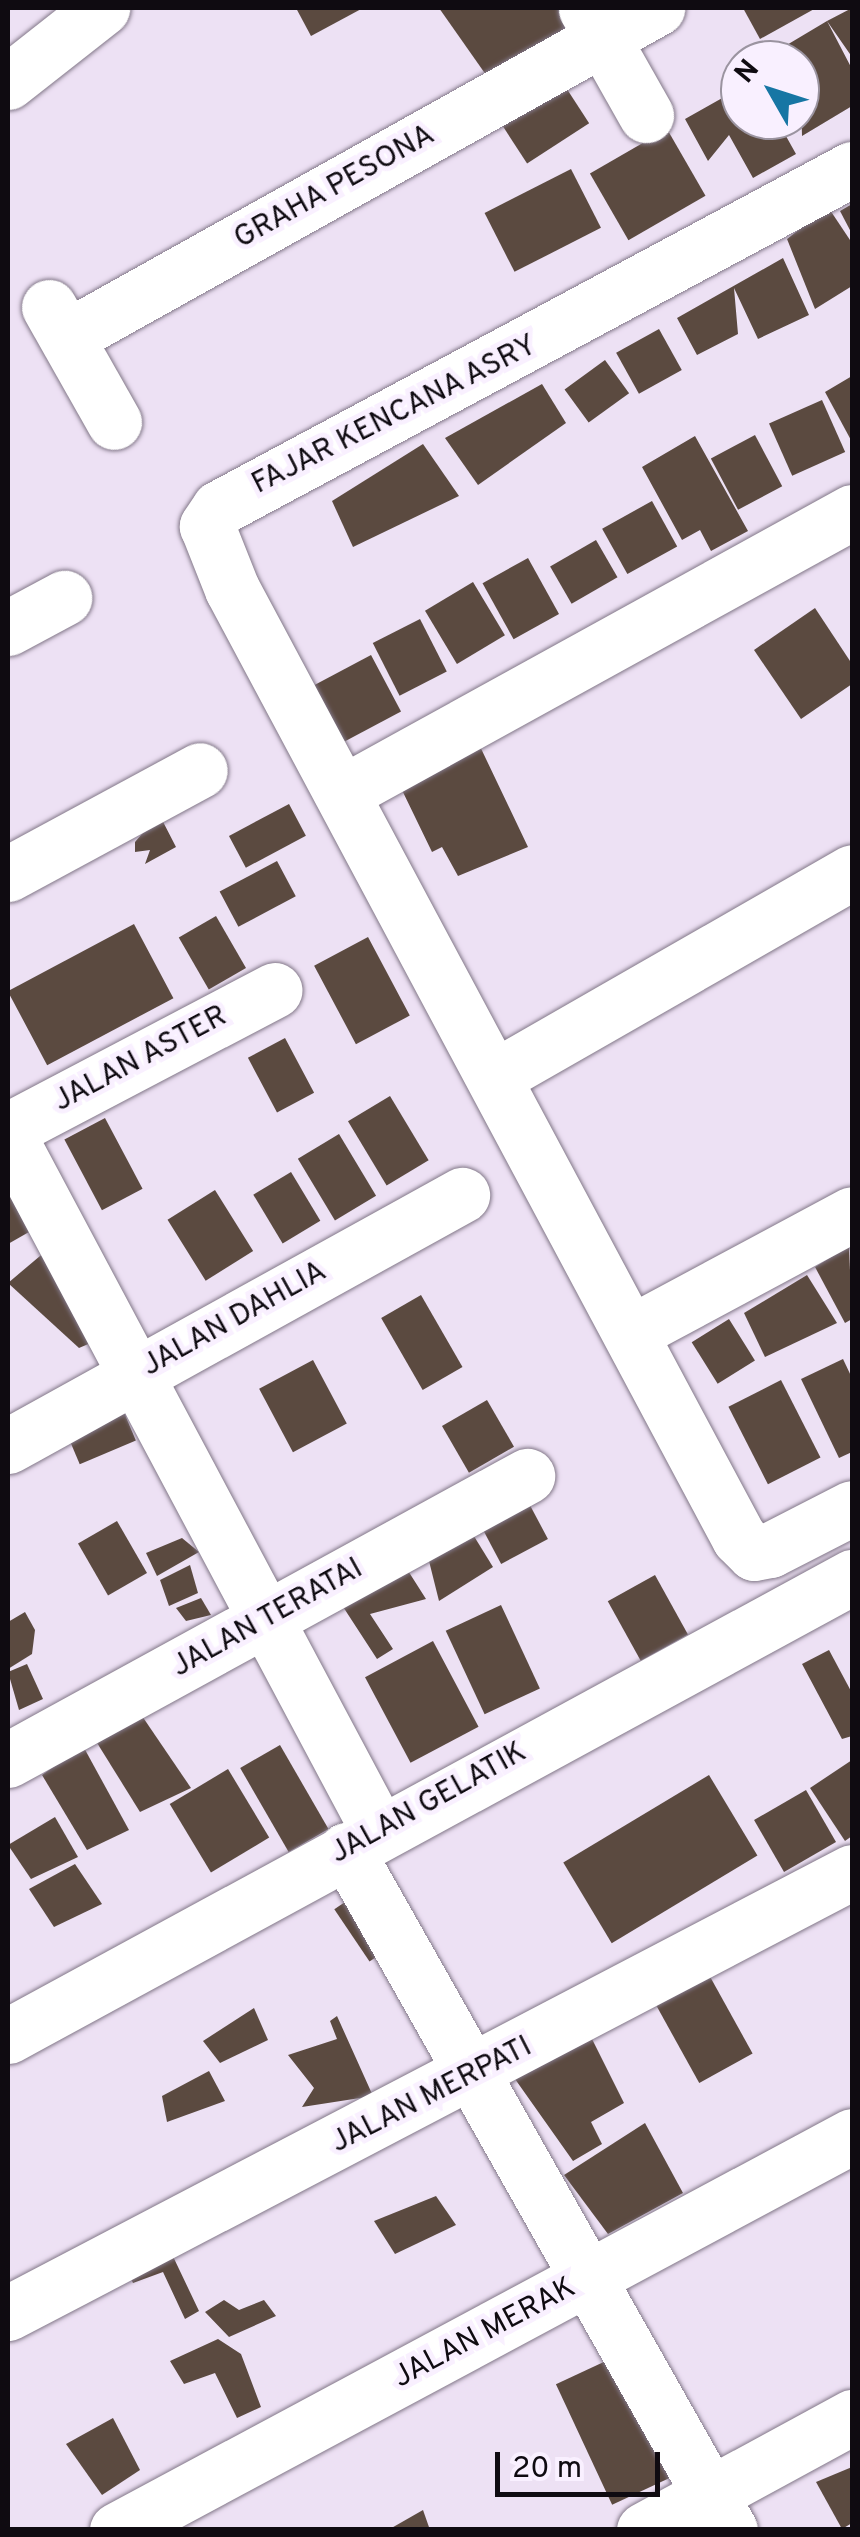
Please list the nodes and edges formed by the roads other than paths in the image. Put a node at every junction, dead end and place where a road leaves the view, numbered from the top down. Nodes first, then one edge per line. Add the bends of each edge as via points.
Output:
1 (102, 8) edge
2 (657, 8) edge
3 (594, 23) edge
4 (8, 82) edge
5 (646, 116) dead end
6 (852, 169) edge
7 (114, 422) dead end
8 (852, 512) edge
9 (64, 598) dead end
10 (8, 628) edge
11 (200, 770) dead end
12 (344, 792) junction
13 (852, 872) edge
14 (8, 874) edge
15 (275, 990) dead end
16 (498, 1076) junction
17 (8, 1133) edge
18 (462, 1195) dead end
19 (852, 1214) edge
20 (634, 1331) junction
21 (139, 1373) junction
22 (8, 1446) edge
23 (526, 1476) dead end
24 (852, 1508) edge
25 (852, 1576) edge
26 (270, 1619) junction
27 (8, 1760) edge
28 (362, 1840) junction
29 (852, 1872) edge
30 (8, 2036) edge
31 (472, 2076) junction
32 (852, 2136) edge
33 (586, 2280) junction
34 (8, 2314) edge
35 (852, 2417) edge
36 (720, 2512) edge
37 (117, 2530) edge
38 (644, 2530) edge

1 - 4 street
2 - 3 street, GRAHA PESONA
3 - 5 street
3 - 7 street, GRAHA PESONA via 58,322
6 - 12 street, FAJAR KENCANA ASRY via 219,508 207,526 212,550
8 - 12 street
9 - 10 street
11 - 14 street
12 - 16 street, FAJAR KENCANA ASRY
13 - 16 street
15 - 17 street, JALAN ASTER
16 - 20 street, FAJAR KENCANA ASRY
17 - 21 street
18 - 21 street, JALAN DAHLIA
19 - 20 street
20 - 24 street, FAJAR KENCANA ASRY via 754,1554
21 - 22 street, JALAN DAHLIA
21 - 26 street
23 - 26 street, JALAN TERATAI
25 - 28 street, JALAN GELATIK
26 - 27 street, JALAN TERATAI
26 - 28 street
28 - 30 street, JALAN GELATIK
28 - 31 street
29 - 31 street, JALAN MERPATI
31 - 33 street
31 - 34 street, JALAN MERPATI
32 - 33 street, JALAN MERAK
33 - 36 street
33 - 37 street, JALAN MERAK
35 - 36 street
36 - 38 street

